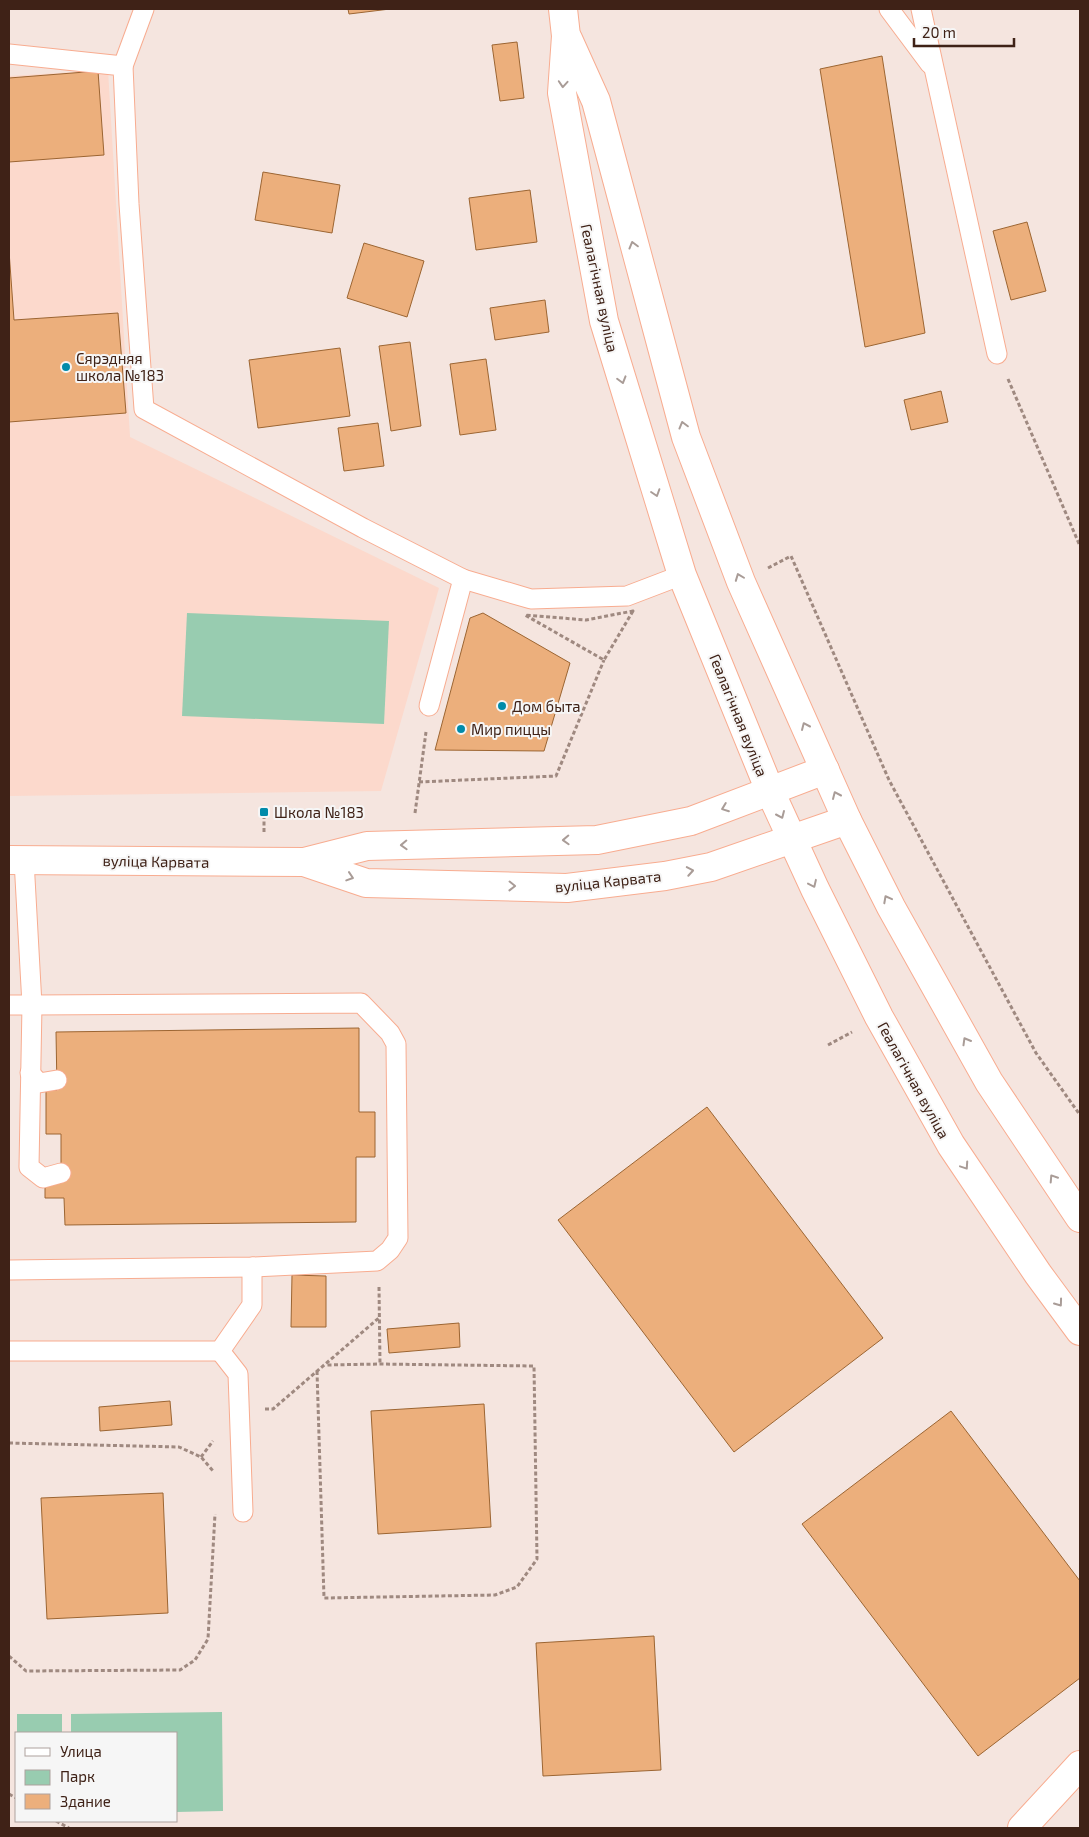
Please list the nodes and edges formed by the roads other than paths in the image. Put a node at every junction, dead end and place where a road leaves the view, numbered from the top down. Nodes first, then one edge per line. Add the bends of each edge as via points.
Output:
1 (144, 9) edge
2 (563, 9) edge
3 (889, 9) edge
4 (922, 9) edge
5 (566, 36) junction
6 (9, 54) edge
7 (123, 66) junction
8 (934, 69) junction
9 (997, 354) road end
10 (682, 576) junction
11 (463, 579) junction
12 (430, 706) road end
13 (825, 770) junction
14 (770, 791) junction
15 (847, 820) junction
16 (792, 840) junction
17 (16, 860) edge
18 (304, 862) junction
19 (9, 1005) edge
20 (32, 1005) junction
21 (30, 1073) junction
22 (57, 1080) dead end
23 (61, 1173) dead end
24 (1080, 1218) edge
25 (252, 1267) junction
26 (9, 1270) edge
27 (1080, 1331) edge
28 (220, 1351) junction
29 (9, 1352) edge
30 (243, 1512) dead end
31 (1080, 1765) edge
32 (1022, 1828) edge

1 - 7 lane
2 - 5 street, Геалагічная вуліца
3 - 8 lane
4 - 8 lane
5 -> 10 street, Геалагічная вуліца via 562,93 604,321
13 -> 5 street, Геалагічная вуліца via 741,582 686,437 596,101
6 - 7 lane
7 - 11 lane via 144,409
8 - 9 lane
10 - 11 lane via 627,596 531,599
10 - 14 street, Геалагічная вуліца
11 - 12 lane
13 - 14 street, вуліца Карвата
15 -> 13 street, Геалагічная вуліца
14 -> 16 street, Геалагічная вуліца
14 -> 18 street, вуліца Карвата via 691,821 598,840 367,846
15 - 16 street, вуліца Карвата
24 -> 15 street, Геалагічная вуліца via 989,1082 919,959
18 -> 16 street, вуліца Карвата via 366,883 567,888 711,867
16 -> 27 street, Геалагічная вуліца via 879,1017 951,1145
17 - 18 street, вуліца Карвата
17 - 20 lane
19 - 20 lane
20 - 21 lane
20 - 25 lane via 361,1003 390,1034 396,1044 398,1238 377,1261
21 - 22 lane via 39,1084
21 - 23 lane via 29,1167 43,1178
25 - 26 lane
25 - 28 lane via 252,1305
28 - 29 lane
28 - 30 lane via 238,1374
31 - 32 street

